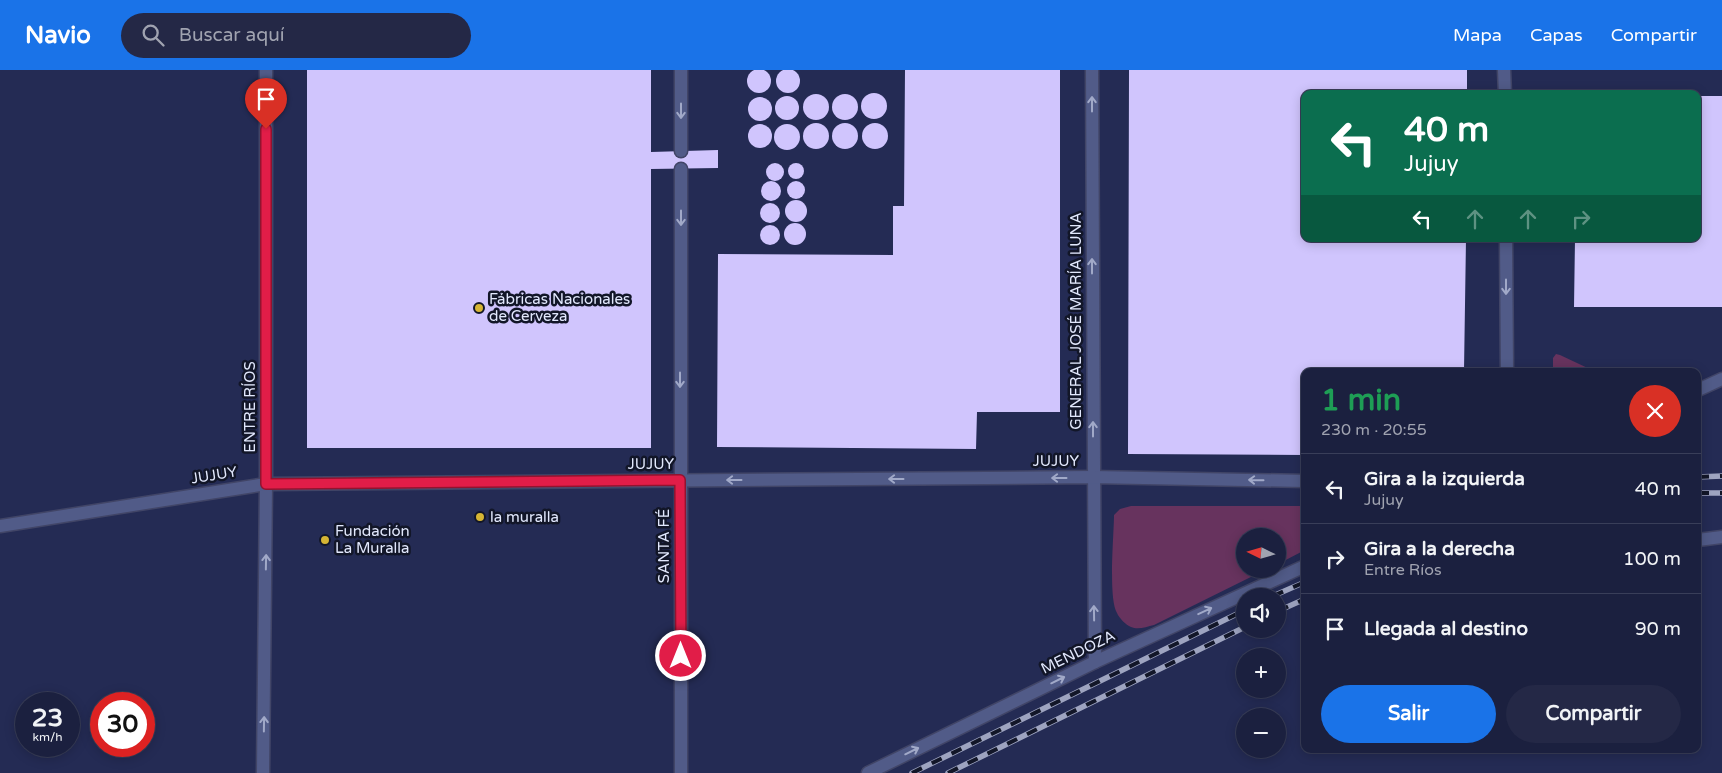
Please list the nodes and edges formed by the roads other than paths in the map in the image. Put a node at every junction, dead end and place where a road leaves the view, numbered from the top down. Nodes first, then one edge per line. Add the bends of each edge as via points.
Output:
1 (266, 70) edge
2 (681, 70) edge
3 (1092, 70) edge
4 (1504, 70) edge
5 (1504, 90) edge
6 (681, 151) dead end
7 (681, 169) dead end
8 (1506, 242) edge
9 (1507, 368) edge
10 (1722, 378) edge
11 (1701, 388) edge
12 (1093, 477) junction
13 (680, 480) junction
14 (1301, 480) edge
15 (266, 484) junction
16 (0, 526) edge
17 (1722, 537) edge
18 (1701, 540) edge
19 (1301, 568) edge
20 (1095, 662) junction
21 (263, 773) edge
22 (681, 773) edge
23 (868, 773) edge

1 - 15 street, ENTRE RÍOS
2 -> 6 street
12 -> 3 street, GENERAL JOSÉ MARÍA LUNA
4 - 5 street
7 -> 13 street, SANTA FÉ
8 -> 9 street
10 - 11 street
12 -> 13 street, JUJUY
14 -> 12 street, JUJUY
20 -> 12 street, GENERAL JOSÉ MARÍA LUNA
13 - 15 street, JUJUY
13 - 22 street, SANTA FÉ
15 - 16 street, JUJUY
21 -> 15 street, ENTRE RÍOS
17 - 18 street
20 -> 19 street, MENDOZA
23 -> 20 street, MENDOZA

